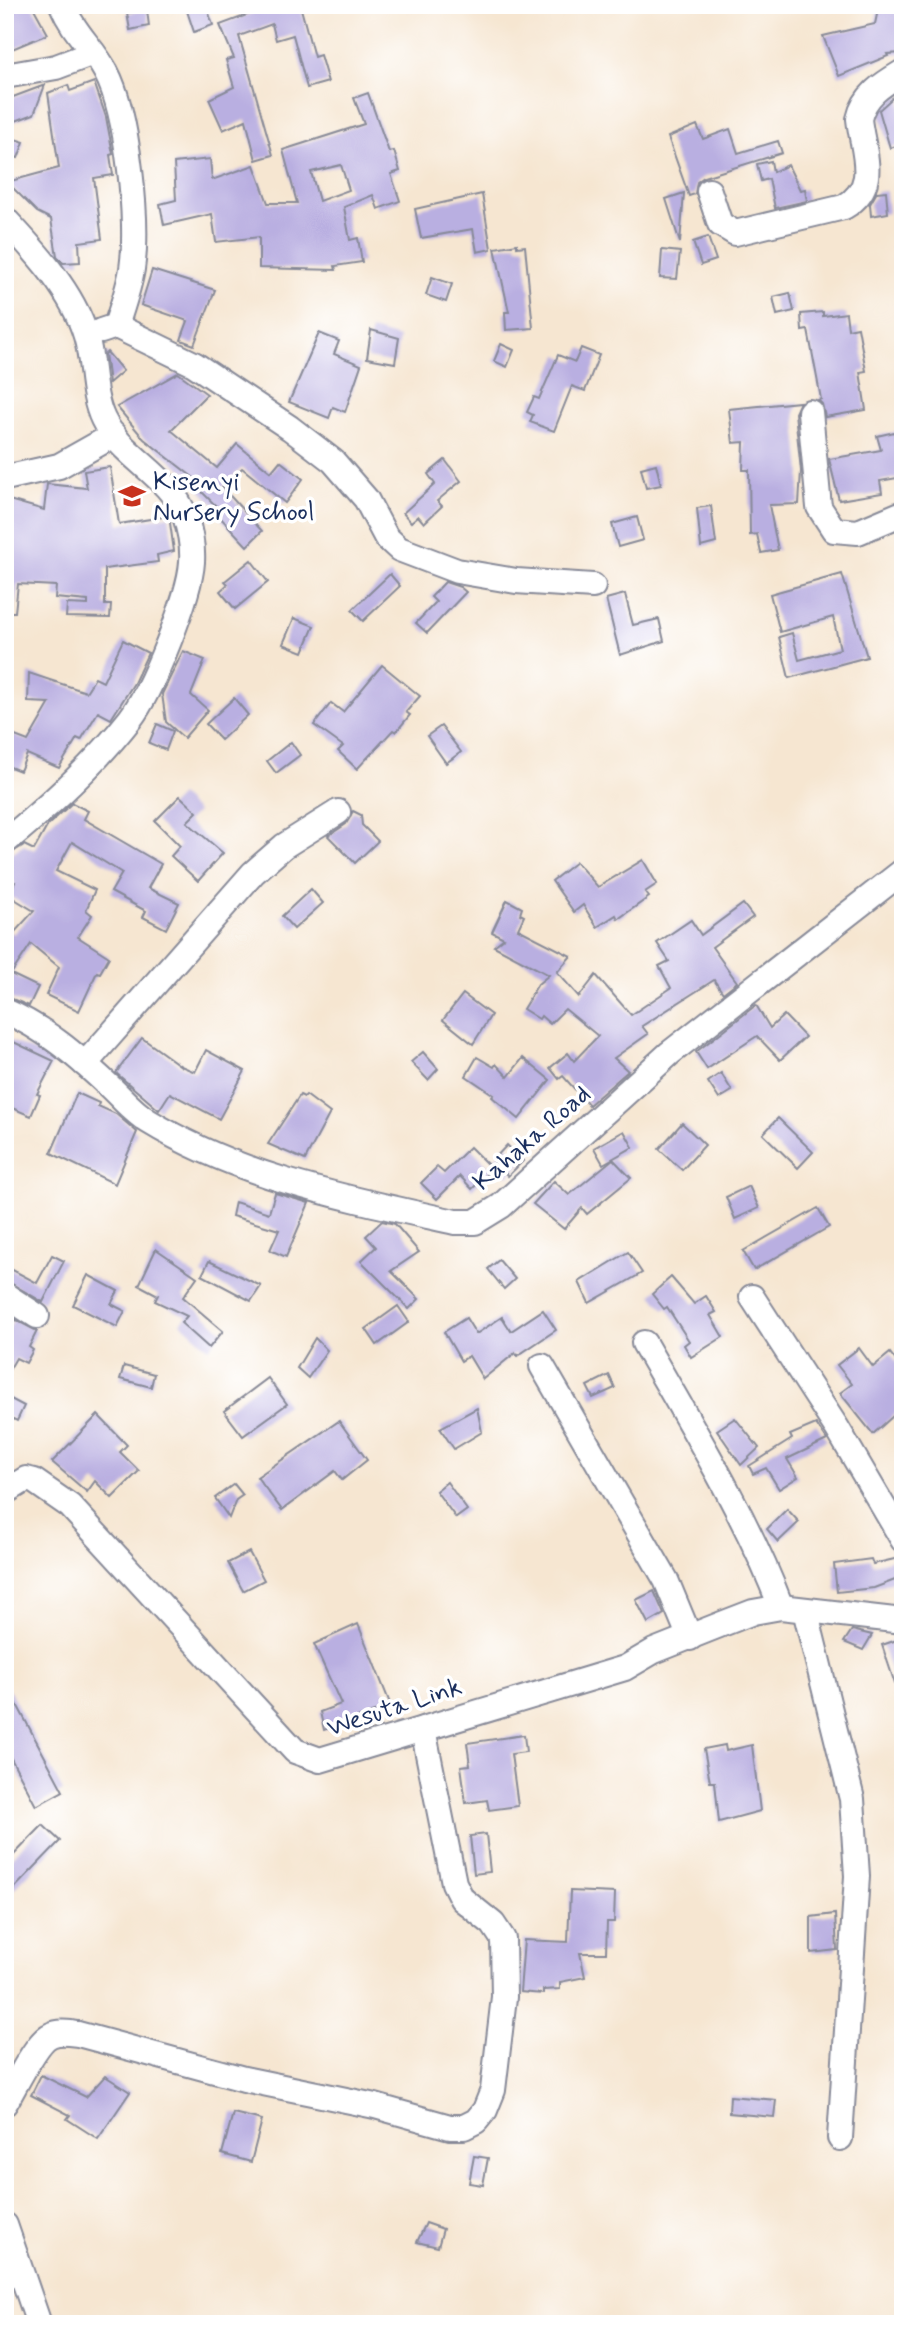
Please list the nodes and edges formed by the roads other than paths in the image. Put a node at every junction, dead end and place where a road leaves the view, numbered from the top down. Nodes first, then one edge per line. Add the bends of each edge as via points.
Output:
1 (62, 5) edge
2 (93, 53) junction
3 (903, 72) edge
4 (5, 76) edge
5 (709, 191) dead end
6 (5, 219) edge
7 (116, 326) junction
8 (86, 337) junction
9 (810, 412) dead end
10 (114, 435) junction
11 (5, 478) edge
12 (903, 513) edge
13 (593, 586) dead end
14 (338, 812) dead end
15 (5, 842) edge
16 (903, 871) edge
17 (5, 1012) edge
18 (85, 1063) junction
19 (5, 1296) edge
20 (752, 1297) dead end
21 (37, 1316) dead end
22 (644, 1343) dead end
23 (542, 1366) dead end
24 (5, 1492) edge
25 (903, 1540) edge
26 (780, 1607) junction
27 (805, 1610) junction
28 (903, 1621) edge
29 (690, 1638) junction
30 (423, 1729) junction
31 (5, 2103) edge
32 (840, 2138) dead end
33 (5, 2225) edge
34 (39, 2324) edge

1 - 2 street
2 - 4 street via 56,67
2 - 7 street via 114,94 133,208 132,268
3 - 5 street via 881,85 861,110 867,180 858,199 811,216 735,233 720,224
6 - 8 street via 56,280
7 - 8 street
7 - 13 street via 194,364 333,461 366,499 386,537 399,549 457,571
8 - 10 street via 103,419
9 - 12 street via 819,507 834,530 859,532
10 - 11 street via 59,466
10 - 15 street via 169,491 184,513 192,540 188,583 146,693 132,717
14 - 18 street via 284,846 253,873
16 - 18 street, Kahaka Road via 670,1053 501,1206 475,1222 455,1222 332,1195 229,1161 145,1120
17 - 18 street, Kahaka Road via 40,1028
19 - 21 street
20 - 25 street
22 - 26 street via 723,1485
23 - 29 street via 666,1580
24 - 30 street, Wesuta Link via 26,1479 70,1506 295,1751 320,1760
26 - 27 street, Wesuta Link
26 - 29 street, Wesuta Link via 753,1612
27 - 28 street, Wesuta Link
27 - 32 street via 852,1799 857,1876
29 - 30 street, Wesuta Link via 625,1668
30 - 31 street via 454,1883 462,1899 493,1924 503,1939 498,2059 493,2090 476,2121 450,2127 59,2032 39,2046
33 - 34 street

